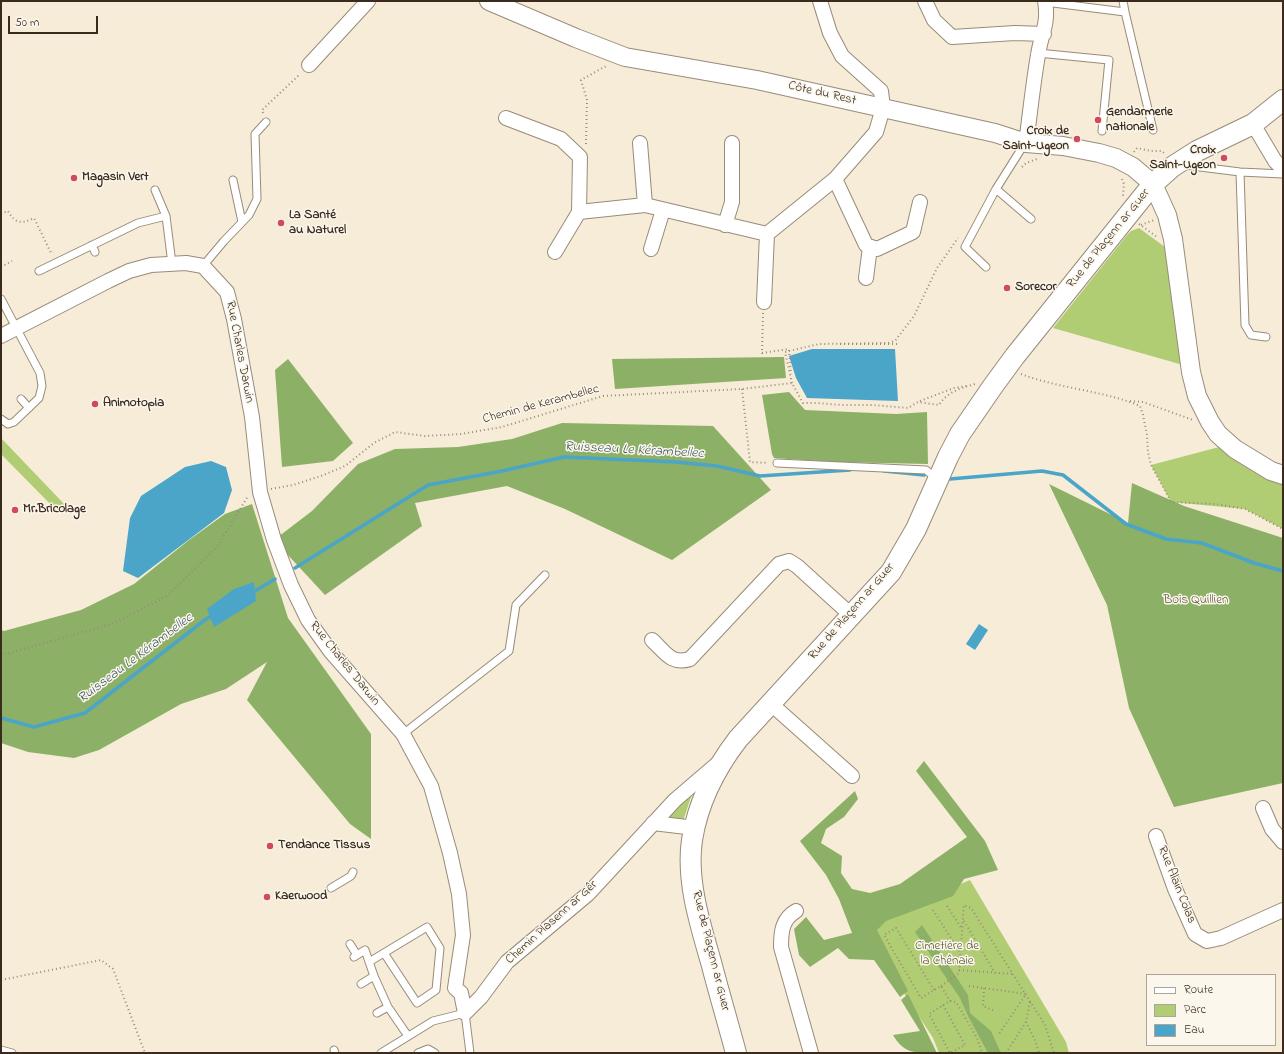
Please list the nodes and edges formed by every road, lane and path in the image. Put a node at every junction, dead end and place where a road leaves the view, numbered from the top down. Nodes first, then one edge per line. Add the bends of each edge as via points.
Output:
1 (368, 1) edge
2 (489, 1) edge
3 (820, 1) edge
4 (925, 1) edge
5 (1123, 1) edge
6 (1045, 2) edge
7 (1125, 12) junction
8 (1044, 34) junction
9 (1038, 53) junction
10 (622, 56) junction
11 (309, 65) joint
12 (1283, 100) edge
13 (883, 108) junction
14 (506, 118) dead end
15 (266, 122) joint
16 (1253, 124) junction
17 (1153, 130) dead end
18 (1102, 131) dead end
19 (640, 143) dead end
20 (732, 143) dead end
21 (1026, 143) junction
22 (1040, 156) dead end
23 (580, 157) junction
24 (1177, 164) junction
25 (1010, 167) junction
26 (1283, 169) edge
27 (1240, 172) junction
28 (1283, 174) edge
29 (835, 179) junction
30 (233, 180) dead end
31 (1153, 184) junction
32 (996, 189) junction
33 (155, 190) dead end
34 (920, 202) dead end
35 (645, 205) junction
36 (663, 210) junction
37 (579, 212) junction
38 (1, 214) edge
39 (166, 216) junction
40 (1031, 219) dead end
41 (242, 222) junction
42 (725, 225) junction
43 (767, 234) junction
44 (958, 237) dead end
45 (92, 245) junction
46 (870, 247) junction
47 (651, 250) dead end
48 (53, 252) dead end
49 (95, 252) dead end
50 (555, 252) dead end
51 (12, 261) dead end
52 (172, 264) junction
53 (203, 266) junction
54 (1, 267) edge
55 (986, 267) dead end
56 (39, 271) dead end
57 (866, 278) dead end
58 (1, 299) edge
59 (764, 302) joint
60 (16, 328) junction
61 (1, 336) edge
62 (1266, 337) dead end
63 (898, 344) dead end
64 (789, 349) junction
65 (1020, 374) dead end
66 (792, 383) junction
67 (983, 385) junction
68 (742, 389) junction
69 (21, 399) dead end
70 (1127, 401) junction
71 (918, 402) junction
72 (29, 408) junction
73 (1, 419) edge
74 (1210, 422) junction
75 (777, 463) joint
76 (1283, 475) edge
77 (938, 480) junction
78 (260, 492) junction
79 (1283, 529) edge
80 (545, 575) dead end
81 (851, 615) junction
82 (652, 640) dead end
83 (1, 652) edge
84 (770, 703) junction
85 (403, 734) junction
86 (722, 760) junction
87 (852, 776) dead end
88 (1263, 808) dead end
89 (653, 823) junction
90 (694, 828) junction
91 (1156, 836) dead end
92 (1283, 842) edge
93 (353, 872) dead end
94 (331, 888) dead end
95 (947, 906) dead end
96 (796, 910) dead end
97 (933, 910) dead end
98 (1283, 910) edge
99 (963, 920) junction
100 (962, 930) junction
101 (350, 944) dead end
102 (384, 953) junction
103 (961, 953) junction
104 (369, 962) junction
105 (959, 970) junction
106 (995, 973) junction
107 (1013, 974) junction
108 (374, 976) junction
109 (1, 980) edge
110 (360, 984) dead end
111 (941, 986) junction
112 (969, 986) dead end
113 (984, 988) junction
114 (934, 990) junction
115 (1026, 994) junction
116 (950, 1000) junction
117 (1030, 1001) junction
118 (943, 1005) junction
119 (388, 1007) junction
120 (995, 1011) dead end
121 (377, 1013) dead end
122 (465, 1013) junction
123 (1026, 1022) junction
124 (999, 1034) dead end
125 (408, 1036) junction
126 (1, 1050) edge
127 (12, 1053) edge
128 (145, 1053) edge
129 (381, 1053) edge
130 (418, 1053) edge
131 (435, 1053) edge
132 (470, 1053) edge
133 (736, 1053) edge
134 (811, 1053) edge
135 (982, 1053) edge
136 (1006, 1053) edge
137 (1039, 1053) edge
138 (1054, 1053) edge

1 - 11 street
2 - 10 street, Côte du Rest
3 - 13 street via 830,33 842,56 881,91
4 - 8 street via 934,20 952,37
5 - 7 lane
6 - 7 lane
6 - 8 street via 1047,16
7 - 17 lane
8 - 9 street
9 - 18 lane via 1109,60
9 - 21 street
10 - 13 street, Côte du Rest via 757,80
10 - 23 path via 581,80 587,100 586,151
11 - 15 path via 262,110
12 - 16 main road, Rue de Plaçenn ar Guer
13 - 21 street, Côte du Rest via 995,132
13 - 29 street via 876,132
14 - 23 street via 561,139
15 - 41 lane via 255,134 257,199 249,215
16 - 24 main road, Rue de Plaçenn ar Guer via 1197,151
16 - 26 street via 1275,161
19 - 35 street
20 - 42 street via 732,202
21 - 25 lane
21 - 31 street, Côte du Rest via 1063,146 1116,158 1133,167
22 - 25 path via 1016,171
23 - 37 street
24 - 27 lane
24 - 31 main road, Rue de Plaçenn ar Guer
25 - 32 lane
27 - 28 lane
27 - 62 lane via 1245,325 1251,335
29 - 43 street
29 - 46 street via 866,245
30 - 41 lane
31 - 67 main road, Rue de Plaçenn ar Guer via 1015,356
31 - 74 street via 1167,215 1173,239 1191,372 1197,396
32 - 40 lane
32 - 55 lane via 965,248
33 - 39 lane
34 - 46 street via 913,232 877,249
35 - 36 street
35 - 37 street
36 - 42 street
36 - 47 street
37 - 50 street
38 - 48 path via 8,211 12,218 25,222 34,218 51,253
39 - 45 lane via 138,223
39 - 52 lane
41 - 53 lane
42 - 43 street
43 - 59 street
44 - 66 path via 937,268 914,316 895,341 819,344 785,352
45 - 49 lane
45 - 56 lane
46 - 57 street
51 - 54 path
52 - 53 street
52 - 60 street via 151,265 129,271
53 - 78 street, Rue Charles Darwin via 227,292 231,305 252,417
58 - 60 lane
59 - 64 path via 762,353
60 - 61 street
60 - 72 lane via 42,379 39,398
63 - 64 path via 816,344
64 - 66 path
65 - 70 path via 1035,380
66 - 68 path, Chemin de Kerambellec
66 - 71 path via 803,403 908,408
67 - 71 path via 954,388
67 - 71 path via 949,394 939,405
67 - 77 main road, Rue de Plaçenn ar Guer
68 - 75 path via 750,462
68 - 78 path, Chemin de Kerambellec via 603,396 502,427 461,434 425,436 395,432 374,443 345,466 321,476
69 - 72 lane
70 - 74 path via 1143,402 1195,421
70 - 79 path via 1140,406 1144,415 1151,465 1171,502 1215,504 1245,509
72 - 73 lane via 14,422 8,424
74 - 76 street via 1218,434 1235,450
75 - 77 lane via 926,470
77 - 81 main road, Rue de Plaçenn ar Guer via 916,529 891,572
78 - 83 path, Chemin de Kerambellec via 249,496 217,547 167,596 112,624 6,654
78 - 85 street, Rue Charles Darwin via 290,585 308,620 331,652
80 - 85 lane via 516,605 509,651
81 - 82 street via 789,561 779,564 690,659 672,659
81 - 84 main road, Rue de Plaçenn ar Guer
84 - 86 main road, Rue de Plaçenn ar Guer
84 - 87 street
85 - 122 street, Rue Charles Darwin via 431,786 450,853 459,894 463,935 455,988 460,993
86 - 89 street, Chemin Plasenn ar Gêr via 675,800
86 - 90 main road, Rue de Plaçenn ar Guer via 702,800
88 - 92 street via 1272,829
89 - 90 street
89 - 122 street, Chemin Plasenn ar Gêr via 588,894 507,962 481,997
90 - 133 main road, Rue de Plaçenn ar Guer via 693,888
91 - 98 street, Rue Alain Colas via 1195,934 1207,941 1222,938
93 - 94 lane via 351,876
95 - 100 path
96 - 134 street via 785,921 781,947
97 - 103 path
99 - 100 path
99 - 106 path
99 - 107 path via 964,905 971,908
100 - 103 path
101 - 104 lane via 355,956 365,950
102 - 102 lane via 427,927 440,948 436,990 417,1003
102 - 104 lane
103 - 105 path
104 - 108 lane
105 - 106 path
105 - 111 path via 959,973
106 - 107 path
107 - 115 path
108 - 110 lane
108 - 119 lane
109 - 128 path via 101,960 114,969
111 - 114 path
111 - 116 path
112 - 113 path
113 - 115 path
113 - 120 path via 983,1006
114 - 114 path via 921,998 884,935 896,928
115 - 117 path
115 - 124 path
116 - 118 path
116 - 135 path via 956,1002 977,1038
117 - 123 path
117 - 138 path via 1045,1024
118 - 118 path via 965,1045 950,1053 929,1014
119 - 121 lane
119 - 125 lane
122 - 125 lane via 433,1021
122 - 132 lane
123 - 136 path
123 - 137 path
125 - 129 lane
126 - 127 lane
130 - 131 lane via 428,1049

